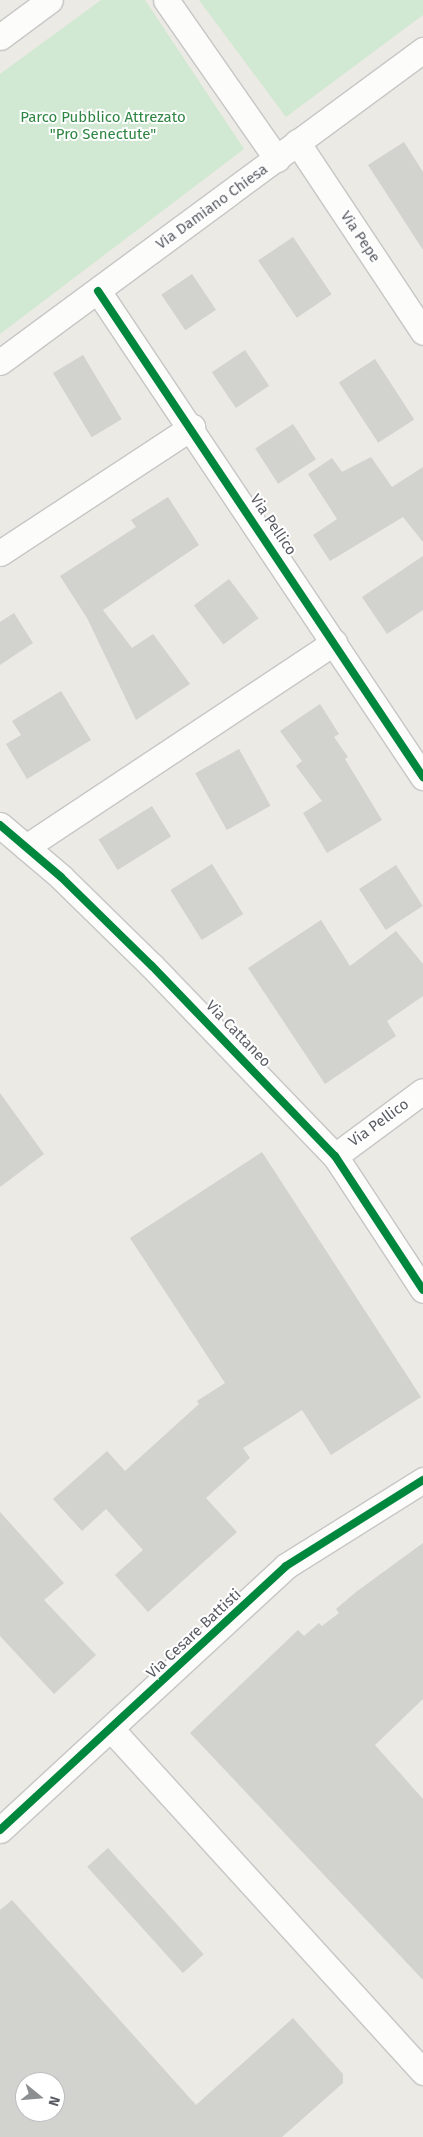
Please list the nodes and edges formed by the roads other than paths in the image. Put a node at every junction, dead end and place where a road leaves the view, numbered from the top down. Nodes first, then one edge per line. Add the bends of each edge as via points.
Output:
1 (50, 0) edge
2 (166, 0) edge
3 (0, 37) edge
4 (423, 50) edge
5 (297, 142) junction
6 (277, 159) junction
7 (98, 291) junction
8 (423, 332) edge
9 (0, 362) edge
10 (192, 427) junction
11 (0, 553) edge
12 (334, 642) junction
13 (423, 777) edge
14 (0, 826) edge
15 (26, 847) junction
16 (423, 1091) edge
17 (335, 1156) junction
18 (423, 1290) edge
19 (423, 1480) edge
20 (111, 1729) junction
21 (0, 1830) edge
22 (423, 2072) edge

1 - 3 street
2 - 6 street
4 - 5 street, Via Damiano Chiesa
5 - 6 street, Via Damiano Chiesa
5 - 8 street, Via Pepe
6 - 7 street, Via Damiano Chiesa
7 - 9 street, Via Damiano Chiesa
7 - 10 street, Via Pellico
10 - 11 street
10 - 12 street, Via Pellico
12 - 13 street, Via Pellico
12 - 15 street
14 - 15 street, Via Cattaneo
15 - 17 street, Via Cattaneo via 219,1033
16 - 17 street, Via Pellico
17 - 18 street, Via Cattaneo
19 - 20 street, Via Cesare Battisti via 286,1566
20 - 21 street, Via Cesare Battisti
20 - 22 street

